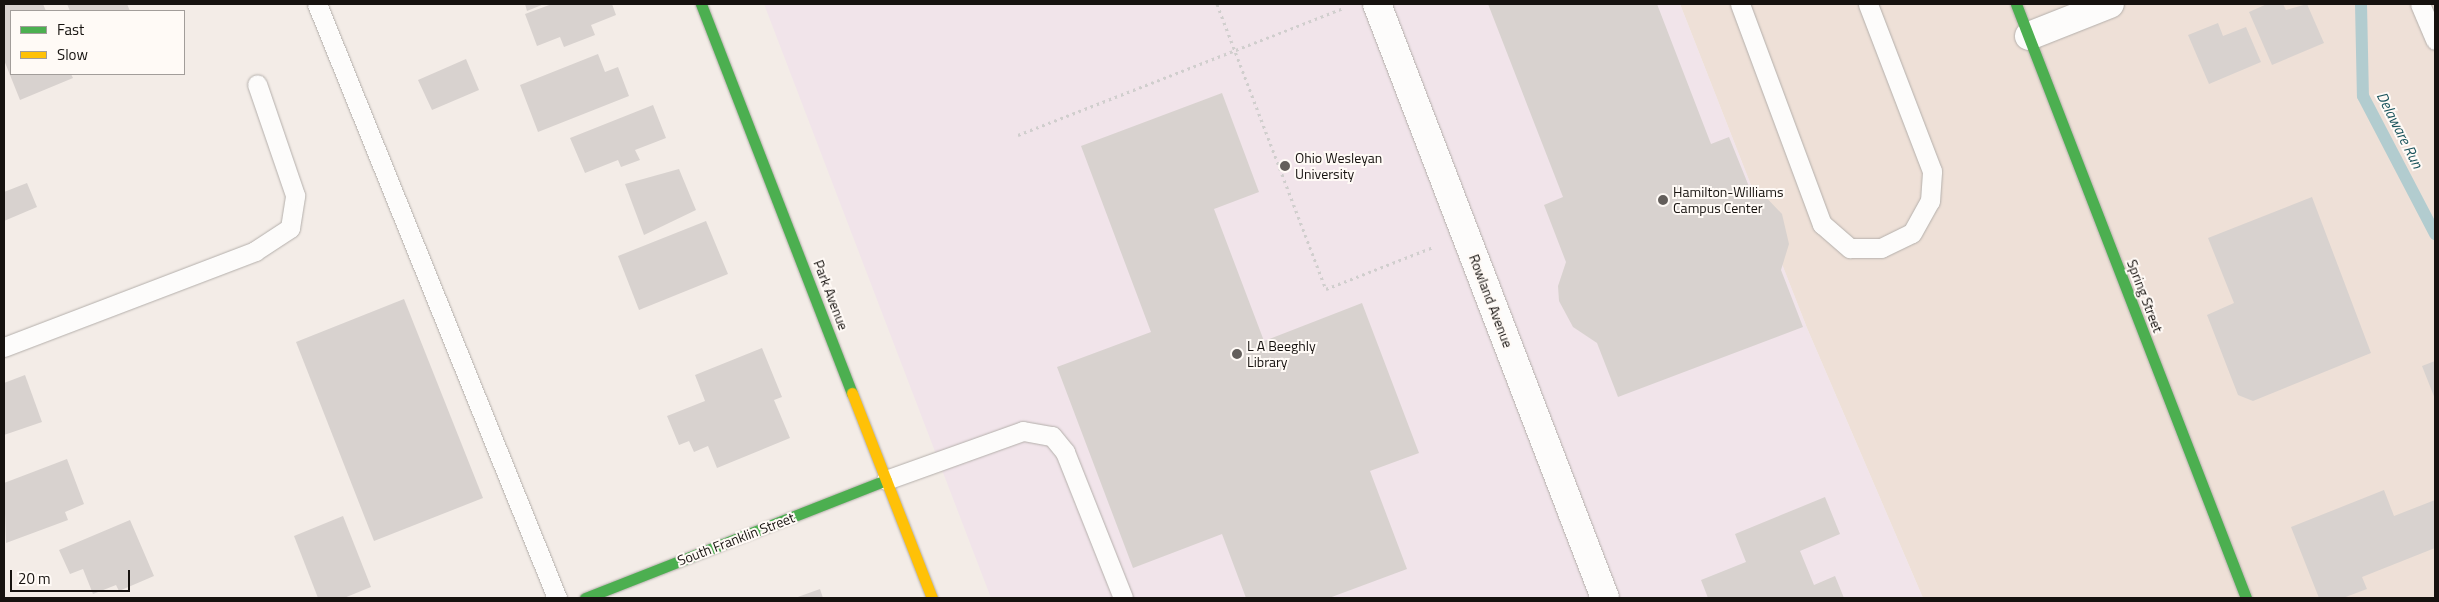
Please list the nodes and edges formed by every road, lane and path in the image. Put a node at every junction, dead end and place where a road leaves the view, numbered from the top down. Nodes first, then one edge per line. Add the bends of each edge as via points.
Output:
1 (317, 4) edge
2 (701, 4) edge
3 (1217, 4) edge
4 (1377, 4) edge
5 (1740, 4) edge
6 (1868, 4) edge
7 (2016, 4) edge
8 (2110, 4) edge
9 (2420, 4) edge
10 (1346, 7) dead end
11 (2029, 36) junction
12 (2435, 40) edge
13 (1235, 50) junction
14 (257, 84) dead end
15 (1018, 134) dead end
16 (1466, 235) junction
17 (4, 347) edge
18 (886, 480) junction
19 (557, 598) edge
20 (585, 598) edge
21 (932, 598) edge
22 (1124, 598) edge
23 (1605, 598) edge
24 (2246, 598) edge

1 - 19 lane
2 - 18 street, Park Avenue
3 - 13 path
4 - 16 street, Rowland Avenue
5 - 6 lane via 1822,224 1850,248 1881,248 1912,233 1930,201 1932,171
7 - 11 street, Spring Street
8 - 11 street
9 - 12 lane
10 - 13 path
11 - 24 street, Spring Street
13 - 15 path
13 - 16 path via 1326,289
14 - 17 lane via 295,195 290,228 255,252
16 - 23 street, Rowland Avenue
18 - 20 street, South Franklin Street
18 - 21 street, Park Avenue
18 - 22 lane via 1023,431 1052,436 1065,452

